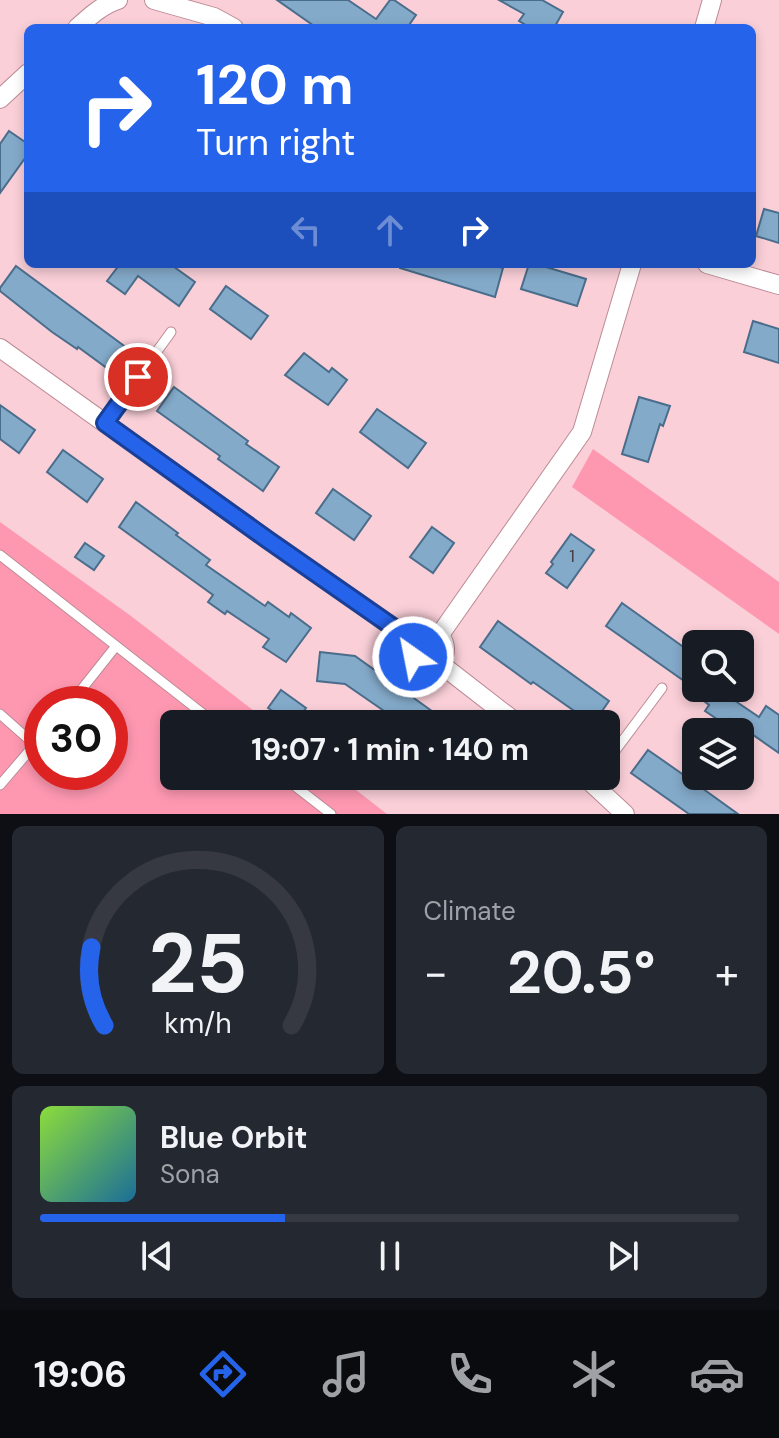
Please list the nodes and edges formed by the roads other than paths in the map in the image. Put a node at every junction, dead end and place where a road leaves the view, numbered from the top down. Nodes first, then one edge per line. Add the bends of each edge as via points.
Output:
1 (118, 0) edge
2 (154, 0) edge
3 (712, 0) edge
4 (82, 24) edge
5 (227, 24) edge
6 (705, 24) edge
7 (24, 77) edge
8 (0, 99) edge
9 (631, 268) edge
10 (721, 268) edge
11 (779, 285) edge
12 (171, 332) dead end
13 (0, 348) edge
14 (105, 423) junction
15 (0, 555) edge
16 (439, 636) junction
17 (413, 641) junction
18 (116, 646) junction
19 (438, 662) junction
20 (84, 686) edge
21 (662, 688) dead end
22 (198, 710) edge
23 (500, 710) edge
24 (0, 714) edge
25 (24, 730) edge
26 (620, 744) edge
27 (24, 757) edge
28 (0, 785) edge
29 (300, 790) edge
30 (602, 790) edge
31 (331, 814) edge
32 (625, 814) edge

1 - 4 street
2 - 5 street
3 - 6 street
7 - 8 street
9 - 16 street via 582,432
10 - 11 street
12 - 14 lane
13 - 14 street
14 - 17 street
15 - 18 lane
16 - 17 street via 426,632
16 - 19 street via 445,649
17 - 19 street via 416,661 427,666
18 - 20 lane
18 - 22 lane
19 - 23 street
21 - 26 lane
24 - 25 lane
27 - 28 lane
29 - 31 lane
30 - 32 street

